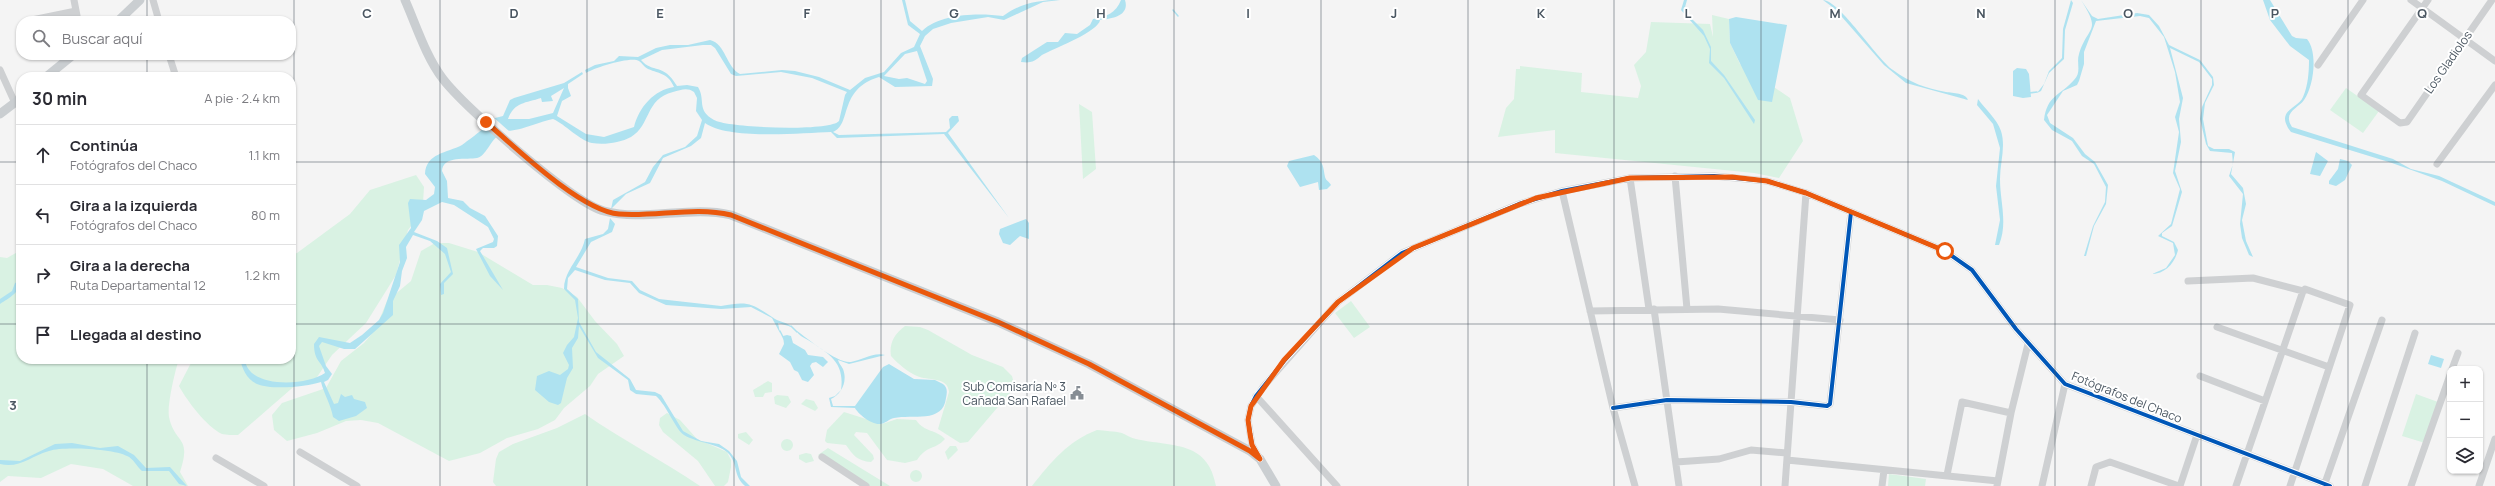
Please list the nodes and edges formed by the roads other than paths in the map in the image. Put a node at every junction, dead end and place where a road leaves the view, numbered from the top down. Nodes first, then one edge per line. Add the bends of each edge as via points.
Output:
1 (74, 0) edge
2 (140, 0) edge
3 (153, 0) edge
4 (405, 0) edge
5 (2363, 0) edge
6 (2411, 0) edge
7 (2428, 0) edge
8 (2492, 0) edge
9 (2422, 8) junction
10 (76, 11) junction
11 (52, 16) edge
12 (77, 16) edge
13 (123, 16) edge
14 (158, 16) edge
15 (2464, 39) junction
16 (66, 60) edge
17 (171, 60) edge
18 (2495, 61) edge
19 (2318, 65) dead end
20 (0, 70) edge
21 (52, 72) edge
22 (174, 72) edge
23 (2495, 85) edge
24 (16, 97) edge
25 (16, 102) edge
26 (0, 114) edge
27 (2437, 164) dead end
28 (1675, 176) junction
29 (1630, 178) junction
30 (1562, 191) junction
31 (1806, 193) junction
32 (1851, 212) junction
33 (2188, 281) dead end
34 (2303, 291) junction
35 (1652, 309) junction
36 (1687, 309) junction
37 (1590, 311) junction
38 (1797, 316) junction
39 (1840, 320) junction
40 (2382, 320) dead end
41 (2217, 327) dead end
42 (2415, 333) dead end
43 (2028, 344) junction
44 (2281, 351) junction
45 (2458, 353) dead end
46 (2453, 366) edge
47 (2329, 367) junction
48 (2200, 376) dead end
49 (2447, 384) edge
50 (2067, 385) junction
51 (1256, 396) junction
52 (1667, 400) junction
53 (2265, 401) junction
54 (1791, 402) junction
55 (1613, 408) junction
56 (2011, 413) junction
57 (2197, 436) junction
58 (2495, 440) edge
59 (300, 452) dead end
60 (2247, 454) junction
61 (822, 457) dead end
62 (1787, 457) junction
63 (216, 458) dead end
64 (1260, 459) junction
65 (1676, 462) junction
66 (1884, 470) junction
67 (2295, 472) junction
68 (1947, 475) junction
69 (1998, 483) edge
70 (2326, 485) edge
71 (264, 486) edge
72 (357, 486) edge
73 (866, 486) edge
74 (1276, 486) edge
75 (1337, 486) edge
76 (1635, 486) edge
77 (1679, 486) edge
78 (1785, 486) edge
79 (1882, 486) edge
80 (2042, 486) edge
81 (2047, 486) edge
82 (2091, 486) edge
83 (2179, 486) edge
84 (2236, 486) edge
85 (2290, 486) edge
86 (2365, 486) edge
87 (2411, 486) edge
88 (2478, 486) edge

1 - 10 street
2 - 13 main road
3 - 14 street
4 - 64 main road via 442,78 486,122 576,197 604,211 619,214 710,212 731,215 998,322 1078,359 1250,451
5 - 19 street
6 - 9 street
7 - 9 street
8 - 15 street, Los Gladiolos
9 - 15 street
9 - 15 street, Los Gladiolos via 2361,95 2403,124
10 - 11 street
10 - 12 street
15 - 18 street
16 - 21 main road
17 - 22 street
20 - 24 street
23 - 27 street
25 - 26 main road
28 - 29 street, Fotógrafos del Chaco
28 - 31 street, Fotógrafos del Chaco via 1737,177 1767,181
28 - 36 street
29 - 30 street, Fotógrafos del Chaco
29 - 35 street
30 - 37 street
30 - 51 street, Fotógrafos del Chaco via 1519,204 1402,254 1338,302 1284,360
31 - 32 street, Fotógrafos del Chaco
31 - 38 street
32 - 39 street
32 - 43 street, Fotógrafos del Chaco via 1926,242 1969,266
33 - 34 street via 2253,278
34 - 44 street
34 - 47 street via 2305,289 2350,305
35 - 36 street
35 - 37 street
35 - 52 street
36 - 38 street via 1718,308
37 - 55 street
38 - 39 street
38 - 54 street
39 - 54 street via 1830,404 1827,406
40 - 70 street
41 - 44 street
42 - 86 street
43 - 50 street, Fotógrafos del Chaco
43 - 56 street
44 - 47 street
44 - 53 street
45 - 46 street
47 - 67 street
48 - 53 street
49 - 87 street
50 - 57 street, Fotógrafos del Chaco
50 - 80 street
50 - 81 street
51 - 64 street, Fotógrafos del Chaco via 1248,420 1252,445
51 - 75 street
52 - 54 street
52 - 55 street
52 - 65 street
53 - 60 street
54 - 62 street
55 - 76 street
56 - 68 street via 1962,402
56 - 69 street
57 - 60 street, Fotógrafos del Chaco
57 - 83 street
58 - 88 street
59 - 72 street
60 - 67 street, Fotógrafos del Chaco
60 - 84 street
61 - 73 street
62 - 65 street via 1752,450 1719,459
62 - 66 street
62 - 78 street
63 - 71 street
64 - 74 main road
65 - 77 street
66 - 68 street
66 - 79 street
67 - 70 street, Fotógrafos del Chaco
67 - 85 street
68 - 69 street
82 - 83 street via 2096,467 2110,462

